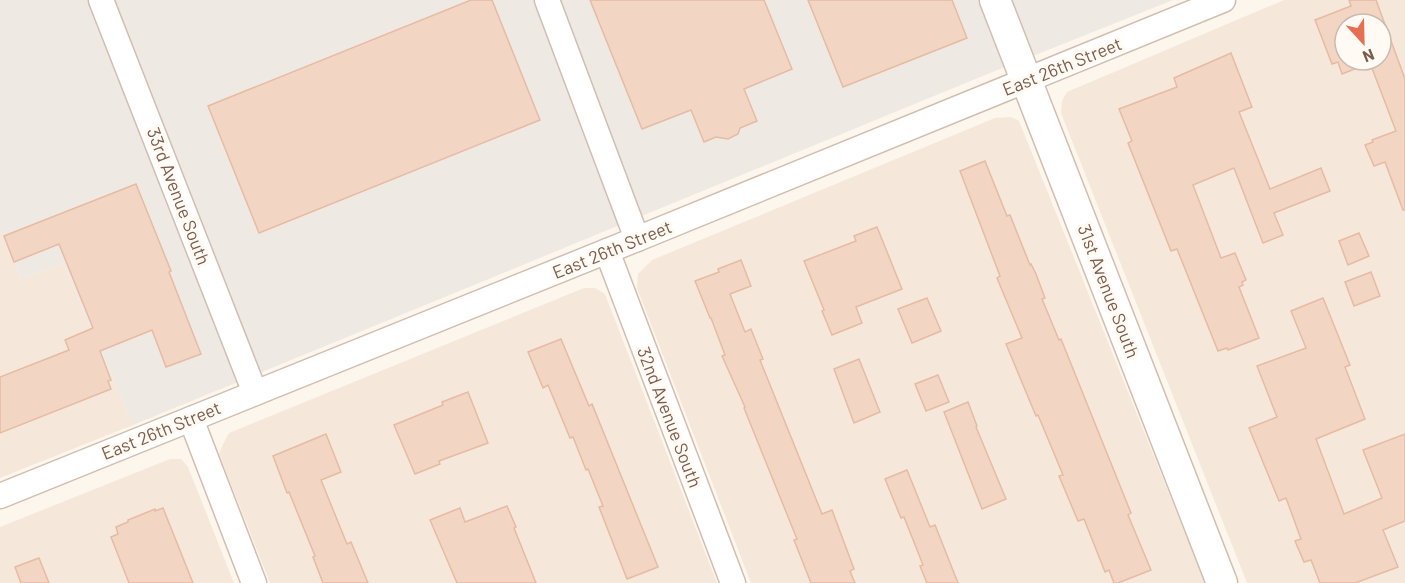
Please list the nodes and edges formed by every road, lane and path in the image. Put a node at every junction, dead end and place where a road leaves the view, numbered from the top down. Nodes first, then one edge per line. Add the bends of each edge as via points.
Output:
1 (101, 0) edge
2 (547, 0) edge
3 (995, 0) edge
4 (1223, 0) edge
5 (1026, 81) junction
6 (637, 239) junction
7 (607, 251) junction
8 (255, 393) junction
9 (190, 419) junction
10 (0, 496) edge
11 (254, 583) edge
12 (733, 583) edge
13 (1222, 583) edge

1 - 8 street, 33rd Avenue South
2 - 6 street
3 - 5 street, 31st Avenue South
4 - 5 street, East 26th Street
5 - 6 street, East 26th Street
5 - 13 street, 31st Avenue South
6 - 7 street, East 26th Street
7 - 8 street, East 26th Street
7 - 12 street, 32nd Avenue South
8 - 9 street, East 26th Street
9 - 10 street, East 26th Street
9 - 11 street

